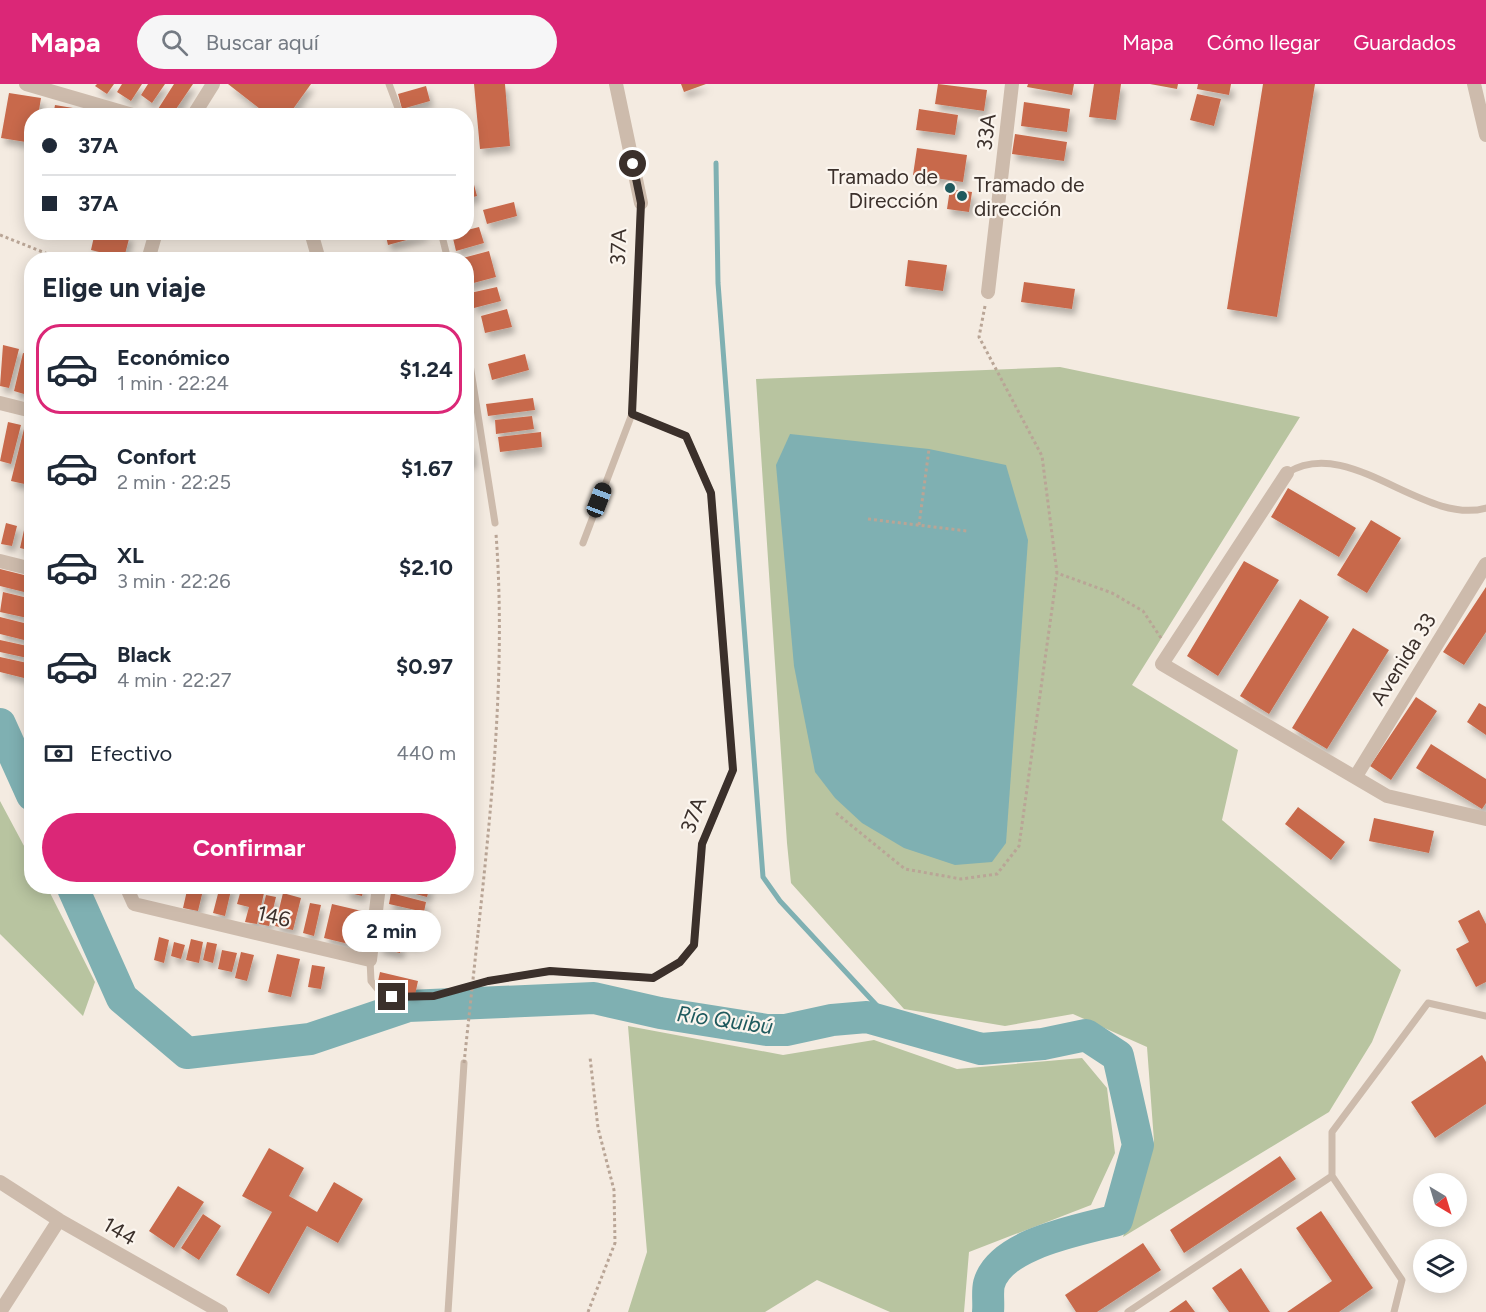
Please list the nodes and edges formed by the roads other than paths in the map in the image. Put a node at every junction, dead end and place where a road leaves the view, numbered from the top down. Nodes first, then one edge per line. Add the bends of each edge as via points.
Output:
1 (26, 84) edge
2 (213, 84) edge
3 (389, 84) edge
4 (616, 84) edge
5 (1012, 84) edge
6 (1474, 84) edge
7 (108, 108) edge
8 (198, 108) edge
9 (398, 108) edge
10 (1486, 135) edge
11 (641, 203) joint
12 (988, 292) road end
13 (474, 390) edge
14 (0, 403) edge
15 (24, 409) edge
16 (632, 414) junction
17 (1287, 473) joint
18 (1486, 508) edge
19 (495, 523) road end
20 (583, 543) dead end
21 (0, 561) edge
22 (1486, 564) edge
23 (24, 567) edge
24 (1356, 776) junction
25 (1486, 819) edge
26 (130, 894) edge
27 (378, 894) edge
28 (370, 960) junction
29 (1486, 1016) edge
30 (464, 1063) road end
31 (1332, 1176) junction
32 (0, 1182) edge
33 (59, 1220) junction
34 (214, 1310) edge
35 (0, 1312) edge
36 (448, 1312) edge
37 (1128, 1312) edge
38 (1394, 1312) edge

1 - 7 street
2 - 8 street
3 - 9 lane
4 - 11 street, 37A
5 - 12 street, 33A
6 - 10 street
11 - 16 lane, 37A
13 - 19 lane
14 - 15 street
16 - 20 lane, 37A
16 - 28 lane, 37A via 686,436 711,493 733,770 702,844 694,945 680,962 653,978 550,971 488,981 434,996 392,997 380,992 370,981
17 - 18 lane via 1320,462 1376,476 1426,501
17 - 24 street via 1162,664
21 - 23 street
22 - 24 street, Avenida 33
24 - 25 street via 1387,796
26 - 28 street, 146 via 134,904
27 - 28 street
29 - 31 lane via 1428,1003 1332,1132
30 - 36 lane
31 - 37 lane
31 - 38 lane via 1402,1280
32 - 33 street, 144
33 - 34 street, 144
33 - 35 street

